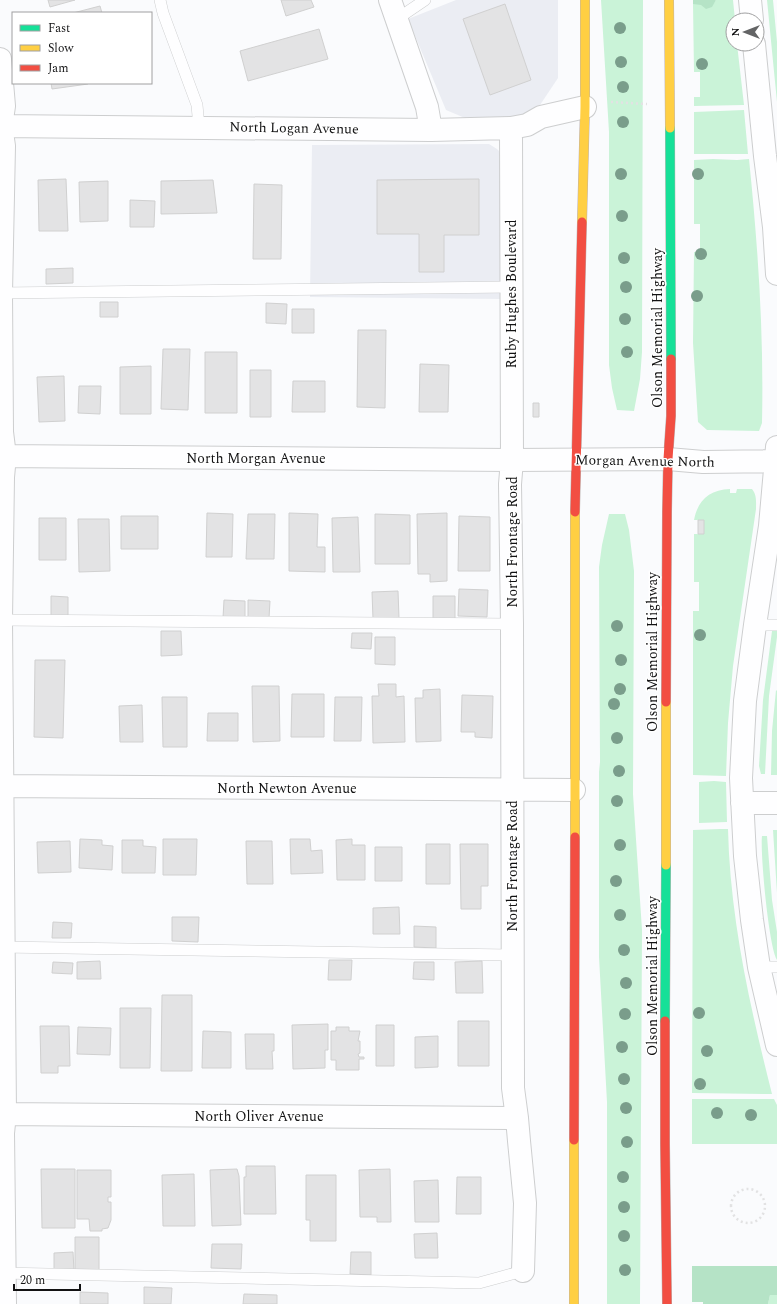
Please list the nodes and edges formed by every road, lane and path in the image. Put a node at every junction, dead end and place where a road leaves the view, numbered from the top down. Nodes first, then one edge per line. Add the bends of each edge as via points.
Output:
1 (160, 0) edge
2 (425, 0) edge
3 (585, 0) edge
4 (669, 0) edge
5 (750, 0) edge
6 (393, 10) edge
7 (751, 12) edge
8 (755, 52) edge
9 (0, 59) edge
10 (611, 102) dead end
11 (647, 104) dead end
12 (585, 107) junction
13 (1, 126) edge
14 (199, 127) junction
15 (511, 128) junction
16 (769, 128) edge
17 (431, 130) junction
18 (777, 274) edge
19 (512, 287) junction
20 (0, 293) edge
21 (2, 456) edge
22 (777, 456) edge
23 (668, 459) junction
24 (512, 460) junction
25 (577, 460) junction
26 (1, 620) edge
27 (512, 624) junction
28 (755, 625) junction
29 (777, 625) edge
30 (1, 786) edge
31 (512, 790) junction
32 (574, 790) junction
33 (742, 803) junction
34 (777, 803) edge
35 (2, 947) edge
36 (512, 955) junction
37 (768, 967) edge
38 (777, 1045) edge
39 (3, 1114) edge
40 (518, 1118) junction
41 (754, 1222) joint
42 (523, 1270) joint
43 (3, 1273) edge
44 (5, 1304) edge
45 (574, 1304) edge
46 (667, 1304) edge

1 - 14 lane via 197,105
2 - 6 lane
3 - 12 main road
4 - 23 main road, Olson Memorial Highway via 671,416
5 - 7 street
6 - 17 street via 428,107
8 - 16 street
9 - 13 street via 4,106
10 - 11 path
12 - 15 street, North Logan Avenue via 541,117 527,125
12 - 25 main road
13 - 14 street, North Logan Avenue
13 - 20 street via 4,146
14 - 17 street, North Logan Avenue
15 - 17 street, North Logan Avenue
15 - 19 street, Ruby Hughes Boulevard
16 - 18 street
19 - 20 lane
19 - 24 street, Ruby Hughes Boulevard
20 - 21 street
21 - 24 street, North Morgan Avenue
21 - 26 street
22 - 23 street, Morgan Avenue North via 703,462
22 - 28 street via 770,526
23 - 25 street, Morgan Avenue North
23 - 46 main road, Olson Memorial Highway via 665,1144
24 - 25 street, Morgan Avenue North
24 - 27 street, North Frontage Road
25 - 32 main road
26 - 27 lane
26 - 30 street
27 - 31 street, North Frontage Road
28 - 29 lane
28 - 33 street via 745,701
30 - 31 street, North Newton Avenue
30 - 35 street
31 - 32 street, North Newton Avenue
31 - 36 street, North Frontage Road
32 - 45 main road
33 - 34 street
33 - 37 street via 752,920
35 - 36 lane
35 - 39 street
36 - 40 street, North Frontage Road via 513,1088
37 - 38 street
39 - 40 street, North Oliver Avenue
39 - 43 street
40 - 42 street, North Frontage Road via 525,1202
41 - 41 path via 744,1223 732,1212 732,1201 739,1192 755,1191 763,1199 765,1204 762,1215
42 - 43 lane via 479,1282
43 - 44 street

